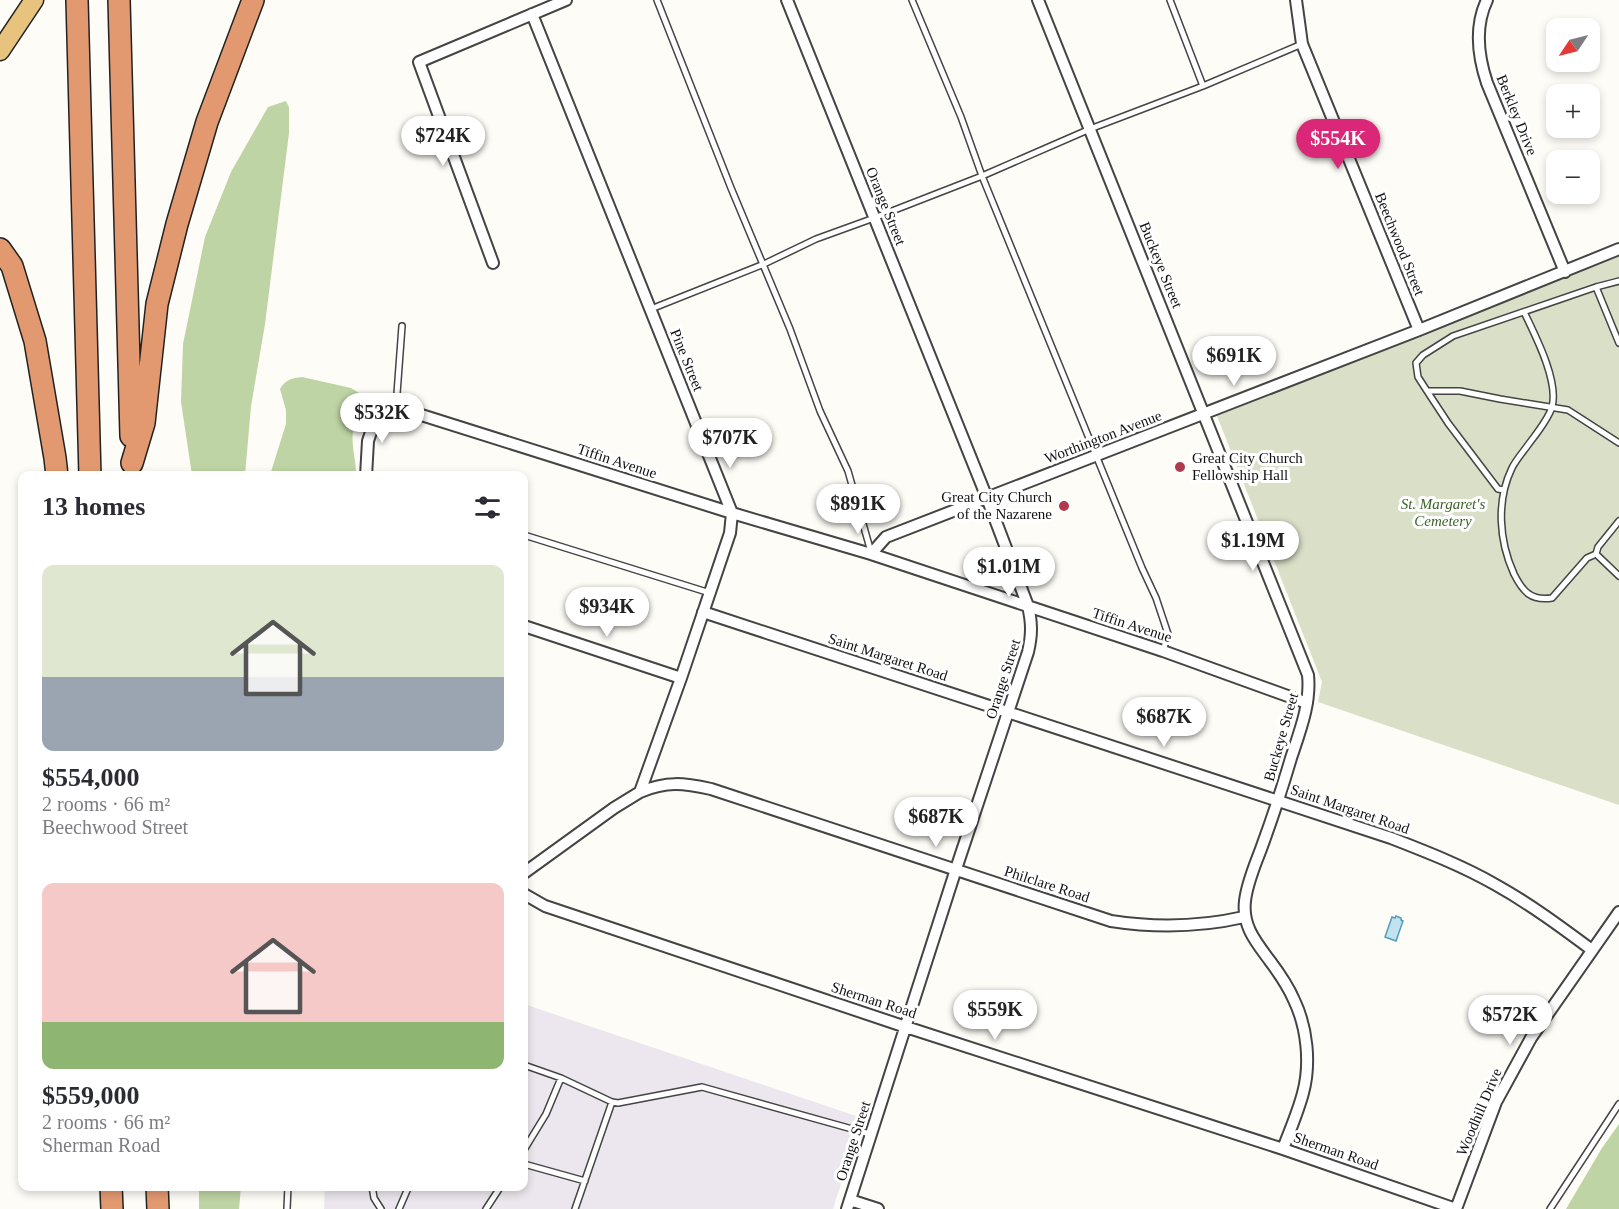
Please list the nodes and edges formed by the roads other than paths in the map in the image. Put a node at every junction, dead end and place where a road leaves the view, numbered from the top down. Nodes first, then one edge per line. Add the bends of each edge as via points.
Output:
1 (34, 0) edge
2 (77, 0) edge
3 (119, 0) edge
4 (253, 0) edge
5 (567, 0) edge
6 (657, 0) edge
7 (787, 0) edge
8 (912, 0) edge
9 (1038, 0) edge
10 (1170, 0) edge
11 (1296, 0) edge
12 (1487, 0) edge
13 (532, 14) junction
14 (1302, 45) junction
15 (0, 51) edge
16 (1203, 86) junction
17 (1090, 129) junction
18 (982, 176) junction
19 (874, 218) junction
20 (0, 249) edge
21 (1619, 249) edge
22 (493, 263) dead end
23 (764, 264) junction
24 (1565, 272) junction
25 (1619, 281) edge
26 (1596, 287) junction
27 (651, 309) junction
28 (1524, 312) junction
29 (402, 326) dead end
30 (1419, 330) junction
31 (1619, 344) edge
32 (1427, 391) junction
33 (396, 407) junction
34 (1552, 407) junction
35 (1205, 413) junction
36 (1619, 443) edge
37 (1097, 456) junction
38 (132, 469) edge
39 (56, 471) edge
40 (90, 471) edge
41 (366, 471) edge
42 (1504, 490) junction
43 (987, 498) junction
44 (732, 513) junction
45 (1619, 521) edge
46 (528, 536) edge
47 (871, 554) junction
48 (1596, 554) junction
49 (1619, 576) edge
50 (710, 593) junction
51 (1028, 606) junction
52 (703, 612) junction
53 (528, 627) edge
54 (1163, 651) junction
55 (681, 678) junction
56 (1307, 703) junction
57 (1008, 712) junction
58 (640, 792) junction
59 (1278, 801) junction
60 (956, 869) junction
61 (528, 870) edge
62 (528, 896) edge
63 (1619, 912) edge
64 (1244, 917) junction
65 (1592, 950) junction
66 (906, 1027) junction
67 (528, 1066) edge
68 (561, 1078) junction
69 (612, 1102) junction
70 (1619, 1104) edge
71 (870, 1134) junction
72 (528, 1143) edge
73 (1283, 1149) junction
74 (528, 1165) edge
75 (585, 1181) junction
76 (111, 1191) edge
77 (157, 1191) edge
78 (288, 1191) edge
79 (373, 1191) edge
80 (408, 1191) edge
81 (498, 1191) edge
82 (848, 1205) edge
83 (112, 1209) edge
84 (158, 1209) edge
85 (287, 1209) edge
86 (381, 1209) edge
87 (399, 1209) edge
88 (486, 1209) edge
89 (575, 1209) edge
90 (878, 1209) edge
91 (1456, 1209) edge
92 (1550, 1209) edge

1 - 15 main road
2 - 40 highway
3 - 38 highway
4 - 38 highway via 207,122 177,224 157,304 144,423
5 - 13 street
6 - 23 lane
7 - 19 street, Orange Street
8 - 18 lane
9 - 17 street, Buckeye Street
10 - 16 lane
11 - 14 street, Beechwood Street
12 - 24 street, Berkley Drive via 1480,20 1480,63
13 - 22 street via 419,62
13 - 27 street, Pine Street
14 - 16 lane
14 - 30 street, Beechwood Street
16 - 17 lane
17 - 18 lane
17 - 35 street, Buckeye Street
18 - 19 lane
18 - 37 lane
19 - 23 lane via 816,239
19 - 43 street, Orange Street
20 - 39 highway via 12,266 35,341
21 - 24 street, Worthington Avenue
23 - 27 lane
23 - 47 lane via 820,411 848,471
24 - 30 street, Worthington Avenue
25 - 26 lane
26 - 28 lane
26 - 31 lane
27 - 44 street, Pine Street
28 - 32 lane via 1453,336 1423,355 1416,363 1418,377
28 - 34 lane via 1552,381
29 - 33 lane
30 - 35 street, Worthington Avenue
32 - 34 lane via 1460,391
32 - 42 lane via 1498,489
33 - 41 street via 383,412 373,426
33 - 44 street, Tiffin Avenue
34 - 36 lane via 1568,410
34 - 42 lane via 1513,467
35 - 37 street, Worthington Avenue
35 - 56 street, Buckeye Street via 1303,658 1310,689
37 - 43 street, Worthington Avenue
37 - 54 lane via 1165,625 1168,634
42 - 48 lane via 1501,529 1510,565 1524,591 1541,600 1552,598 1587,558
43 - 47 street, Worthington Avenue via 886,537
43 - 51 street, Orange Street
44 - 47 street, Tiffin Avenue
44 - 50 street via 730,533
45 - 48 lane
46 - 50 lane
47 - 51 street, Tiffin Avenue
48 - 49 lane
50 - 52 street
51 - 54 street, Tiffin Avenue
51 - 57 street, Orange Street via 1032,635
52 - 55 street
52 - 57 street, Saint Margaret Road
53 - 55 street
54 - 56 street, Tiffin Avenue
55 - 58 street
56 - 59 street, Buckeye Street
57 - 59 street, Saint Margaret Road
57 - 60 street, Orange Street
58 - 60 street, Philclare Road via 672,783 711,789
58 - 61 street
59 - 64 street, Buckeye Street via 1249,882
59 - 65 street, Saint Margaret Road via 1391,838 1464,868 1526,903
60 - 64 street, Philclare Road via 1111,921 1194,926
60 - 66 street, Orange Street
62 - 66 street, Sherman Road via 545,906
63 - 65 street, Woodhill Drive
64 - 73 street via 1248,931 1295,1000 1306,1039 1303,1092
65 - 91 street, Woodhill Drive via 1530,1038 1496,1102
66 - 71 street, Orange Street
66 - 73 street, Sherman Road
67 - 68 lane
68 - 69 lane
68 - 72 lane
69 - 71 lane via 702,1087
69 - 75 lane
70 - 92 lane
71 - 82 street, Orange Street
73 - 91 street, Sherman Road
74 - 75 lane
75 - 89 lane
76 - 83 highway
77 - 84 highway
78 - 85 lane
79 - 86 lane
80 - 87 lane
81 - 88 lane
82 - 90 street

